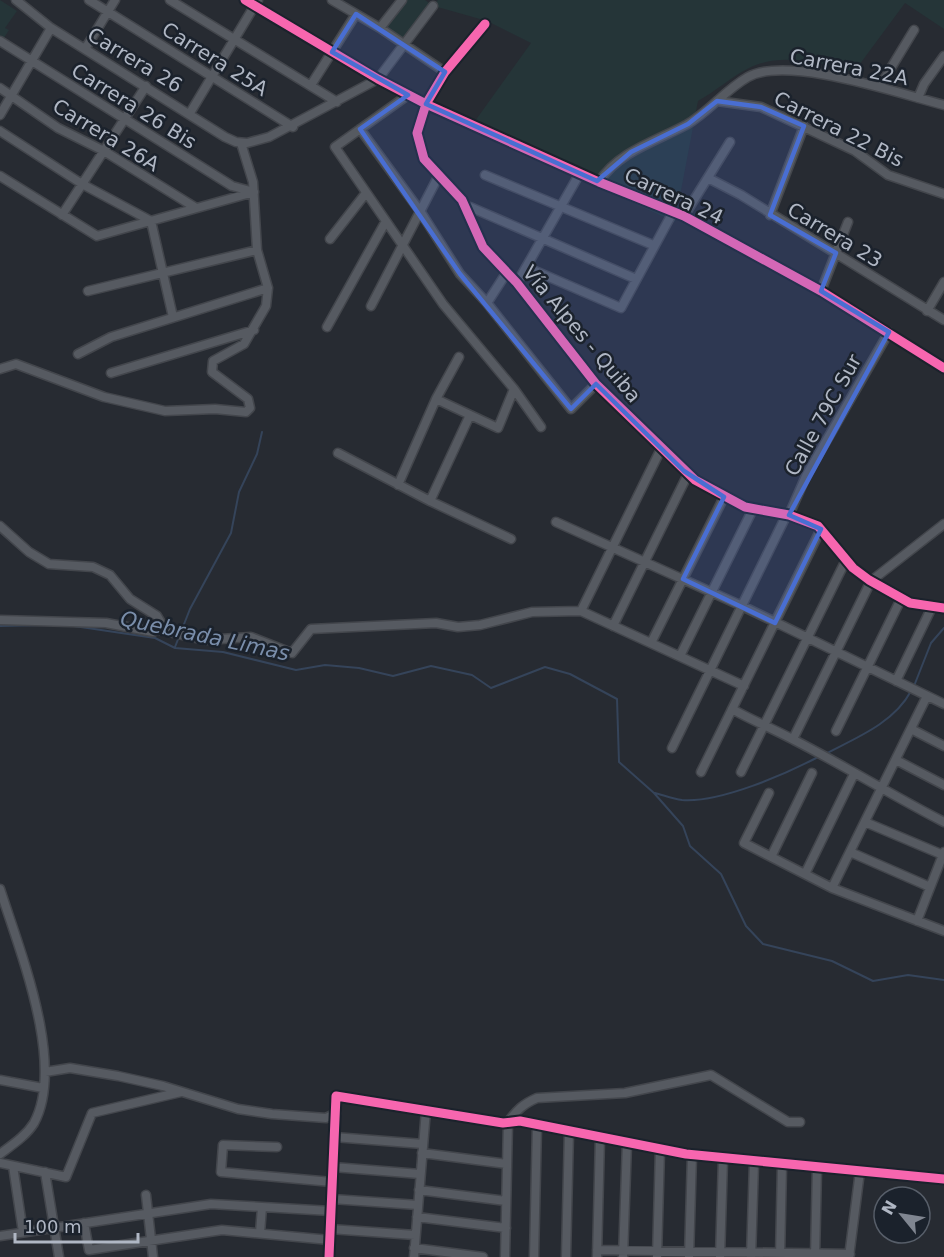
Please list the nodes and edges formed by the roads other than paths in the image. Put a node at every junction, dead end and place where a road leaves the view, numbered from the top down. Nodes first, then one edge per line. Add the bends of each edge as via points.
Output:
1 (16, 0) edge
2 (89, 0) edge
3 (115, 0) edge
4 (170, 0) edge
5 (245, 0) edge
6 (332, 0) edge
7 (402, 0) edge
8 (256, 3) edge
9 (26, 4) edge
10 (433, 6) dead end
11 (108, 12) junction
12 (356, 14) junction
13 (485, 24) dead end
14 (380, 27) junction
15 (51, 28) junction
16 (914, 30) dead end
17 (234, 39) junction
18 (0, 41) edge
19 (404, 44) junction
20 (85, 49) junction
21 (332, 52) junction
22 (944, 56) edge
23 (32, 61) junction
24 (445, 72) junction
25 (211, 76) junction
26 (378, 80) junction
27 (310, 85) junction
28 (146, 86) junction
29 (880, 86) junction
30 (0, 88) edge
31 (11, 95) junction
32 (408, 95) junction
33 (918, 98) junction
34 (717, 101) junction
35 (337, 102) junction
36 (426, 104) junction
37 (944, 105) edge
38 (190, 113) junction
39 (0, 115) edge
40 (124, 120) junction
41 (804, 126) junction
42 (293, 127) junction
43 (360, 129) junction
44 (0, 131) edge
45 (730, 142) dead end
46 (241, 143) junction
47 (104, 151) junction
48 (580, 173) junction
49 (485, 175) dead end
50 (0, 176) edge
51 (438, 177) junction
52 (708, 178) junction
53 (599, 182) junction
54 (82, 184) junction
55 (254, 192) junction
56 (366, 193) junction
57 (944, 194) edge
58 (561, 207) junction
59 (196, 208) junction
60 (466, 208) junction
61 (420, 211) junction
62 (673, 212) junction
63 (62, 215) junction
64 (770, 215) junction
65 (684, 216) junction
66 (386, 220) junction
67 (151, 221) junction
68 (848, 222) dead end
69 (330, 239) dead end
70 (542, 239) junction
71 (653, 245) junction
72 (403, 248) junction
73 (257, 250) junction
74 (836, 253) junction
75 (526, 267) junction
76 (507, 272) junction
77 (163, 274) junction
78 (636, 279) junction
79 (944, 282) edge
80 (517, 283) junction
81 (268, 288) junction
82 (88, 291) dead end
83 (821, 291) junction
84 (487, 303) junction
85 (371, 306) dead end
86 (927, 312) junction
87 (173, 317) junction
88 (944, 320) edge
89 (327, 327) dead end
90 (254, 330) junction
91 (889, 332) junction
92 (78, 354) dead end
93 (459, 357) dead end
94 (943, 364) edge
95 (0, 369) edge
96 (111, 373) dead end
97 (596, 384) junction
98 (514, 389) junction
99 (436, 399) junction
100 (470, 415) junction
101 (541, 427) dead end
102 (661, 449) junction
103 (338, 453) dead end
104 (688, 474) junction
105 (398, 484) junction
106 (723, 497) junction
107 (430, 501) junction
108 (753, 509) junction
109 (788, 514) junction
110 (556, 522) dead end
111 (944, 524) edge
112 (0, 526) edge
113 (821, 529) junction
114 (511, 539) dead end
115 (612, 548) junction
116 (846, 560) junction
117 (644, 562) junction
118 (683, 579) junction
119 (871, 581) junction
120 (711, 592) junction
121 (901, 599) junction
122 (742, 606) junction
123 (932, 607) junction
124 (944, 608) edge
125 (581, 611) junction
126 (0, 620) edge
127 (775, 623) junction
128 (613, 626) junction
129 (159, 630) junction
130 (807, 639) junction
131 (651, 643) junction
132 (835, 653) junction
133 (680, 656) junction
134 (867, 668) junction
135 (710, 670) junction
136 (896, 681) junction
137 (744, 686) junction
138 (927, 696) junction
139 (944, 704) edge
140 (732, 709) junction
141 (763, 727) junction
142 (911, 729) junction
143 (836, 731) dead end
144 (793, 739) junction
145 (944, 746) edge
146 (672, 748) dead end
147 (896, 760) junction
148 (701, 772) dead end
149 (741, 772) dead end
150 (812, 773) dead end
151 (855, 774) junction
152 (944, 785) edge
153 (881, 790) junction
154 (769, 793) dead end
155 (865, 822) junction
156 (944, 822) edge
157 (850, 852) junction
158 (943, 854) edge
159 (771, 857) junction
160 (805, 874) junction
161 (930, 887) junction
162 (832, 888) junction
163 (0, 889) edge
164 (917, 921) junction
165 (944, 931) edge
166 (45, 1072) junction
167 (0, 1080) edge
168 (43, 1088) junction
169 (181, 1092) junction
170 (426, 1110) junction
171 (336, 1113) junction
172 (508, 1122) junction
173 (800, 1122) dead end
174 (537, 1125) junction
175 (569, 1131) junction
176 (334, 1137) junction
177 (600, 1137) junction
178 (627, 1143) junction
179 (423, 1144) junction
180 (277, 1147) dead end
181 (660, 1149) junction
182 (422, 1153) junction
183 (0, 1154) edge
184 (692, 1155) junction
185 (723, 1159) junction
186 (0, 1163) edge
187 (754, 1163) junction
188 (507, 1164) junction
189 (13, 1166) junction
190 (782, 1166) junction
191 (333, 1167) junction
192 (817, 1168) junction
193 (860, 1171) junction
194 (45, 1172) junction
195 (420, 1174) junction
196 (944, 1179) edge
197 (332, 1182) junction
198 (419, 1190) junction
199 (146, 1195) dead end
200 (332, 1199) junction
201 (506, 1201) junction
202 (418, 1205) junction
203 (262, 1207) junction
204 (331, 1211) junction
205 (148, 1214) junction
206 (417, 1217) junction
207 (84, 1223) junction
208 (54, 1228) junction
209 (506, 1228) junction
210 (330, 1229) junction
211 (23, 1232) junction
212 (260, 1233) junction
213 (415, 1235) junction
214 (0, 1236) edge
215 (330, 1240) junction
216 (151, 1241) junction
217 (414, 1253) edge
218 (597, 1254) edge
219 (623, 1254) edge
220 (657, 1254) edge
221 (689, 1254) edge
222 (720, 1254) edge
223 (751, 1255) edge
224 (780, 1255) edge
225 (815, 1255) edge
226 (849, 1255) edge
227 (59, 1257) edge
228 (153, 1257) edge
229 (329, 1257) edge
230 (483, 1257) edge
231 (505, 1257) edge
232 (534, 1257) edge
233 (566, 1257) edge

1 - 9 street, Carrera 26
2 - 11 street, Carrera 25A
3 - 11 street
4 - 17 street
5 - 8 street, Carrera 24
6 - 12 street
7 - 14 street
8 - 17 street
8 - 21 street, Carrera 24
9 - 15 street, Carrera 26
10 - 19 street
11 - 20 street
11 - 25 street, Carrera 25A
12 - 14 street
12 - 21 street
13 - 24 street, Vía Alpes - Quiba
14 - 19 street
15 - 20 street, Carrera 26
15 - 23 street
16 - 29 street
17 - 25 street
17 - 27 street
18 - 23 street, Carrera 26 Bis
19 - 24 street
19 - 26 street
20 - 28 street, Carrera 26
21 - 26 street, Carrera 24
21 - 27 street
22 - 33 street
23 - 31 street
23 - 40 street, Carrera 26 Bis
24 - 36 street, Vía Alpes - Quiba
25 - 38 street
25 - 42 street, Carrera 25A
26 - 32 street, Carrera 24
26 - 35 street
27 - 35 street
28 - 38 street, Carrera 26
28 - 40 street
29 - 33 street, Carrera 22A
29 - 34 street, Carrera 22A via 789,70 765,70 748,77
30 - 31 street, Carrera 26A
31 - 39 street
31 - 47 street, Carrera 26A via 58,128
32 - 36 street, Carrera 24
32 - 43 street
33 - 37 street, Carrera 22A
34 - 41 street, Carrera 22 Bis via 761,108
34 - 53 street via 688,124 631,152
35 - 42 street
36 - 48 street, Carrera 24
36 - 51 street, Vía Alpes - Quiba via 417,128 419,145
38 - 46 street, Carrera 26
40 - 47 street
40 - 55 street, Carrera 26 Bis via 232,186
41 - 57 street, Carrera 22 Bis via 888,174
41 - 64 street
42 - 46 street
43 - 56 street via 335,147
43 - 61 street
44 - 54 street
45 - 52 street
46 - 55 street
47 - 54 street
47 - 59 street, Carrera 26A
48 - 53 street, Carrera 24
48 - 58 street
49 - 58 street
50 - 63 street
51 - 60 street, Vía Alpes - Quiba
51 - 61 street
52 - 64 street, Carrera 23
52 - 65 street
53 - 62 street, Carrera 24
54 - 63 street
54 - 67 street
55 - 59 street
55 - 73 street
56 - 66 street
56 - 69 street
58 - 70 street
58 - 71 street
59 - 67 street
60 - 70 street
60 - 76 street, Vía Alpes - Quiba via 483,247
61 - 72 street
61 - 84 street via 460,274
62 - 65 street, Carrera 24
62 - 71 street
63 - 67 street via 97,236
64 - 74 street, Carrera 23
65 - 83 street, Carrera 24
66 - 72 street
66 - 89 street
67 - 77 street
68 - 74 street
70 - 75 street
70 - 78 street
71 - 78 street
72 - 85 street
72 - 98 street via 443,304
73 - 77 street
73 - 81 street
74 - 83 street
74 - 86 street, Carrera 23
75 - 78 street via 621,308
75 - 80 street
76 - 80 street, Vía Alpes - Quiba
76 - 84 street
77 - 82 street
77 - 87 street
79 - 86 street
80 - 97 street, Vía Alpes - Quiba
81 - 87 street
81 - 90 street via 266,306
83 - 91 street, Carrera 24
84 - 97 street via 571,409
86 - 88 street, Carrera 23
87 - 92 street
90 - 95 street via 244,344 213,361 211,366 212,372 248,399 250,408 246,412 165,411 104,397 16,364
90 - 96 street
91 - 94 street, Carrera 24
91 - 109 street, Calle 79C Sur
93 - 99 street
97 - 102 street, Vía Alpes - Quiba
98 - 100 street via 498,428
98 - 101 street
99 - 100 street
99 - 105 street
100 - 107 street
102 - 104 street, Vía Alpes - Quiba
102 - 115 street
103 - 105 street
104 - 106 street, Vía Alpes - Quiba
104 - 117 street
105 - 107 street
106 - 108 street, Vía Alpes - Quiba
106 - 118 street
107 - 114 street
108 - 109 street, Vía Alpes - Quiba
108 - 120 street
109 - 113 street, Vía Alpes - Quiba
109 - 122 street, Calle 79C Sur
110 - 115 street
111 - 119 street
112 - 129 street via 49,564 93,567 110,575 130,599 161,620 163,626
113 - 116 street, Vía Alpes - Quiba
113 - 127 street
115 - 117 street
115 - 125 street
116 - 119 street, Vía Alpes - Quiba
116 - 130 street
117 - 118 street
117 - 128 street
118 - 120 street
118 - 131 street
119 - 121 street, Vía Alpes - Quiba
119 - 132 street
120 - 122 street
120 - 133 street
121 - 123 street, Vía Alpes - Quiba
121 - 134 street
122 - 127 street
122 - 135 street, Calle 79C Sur
123 - 124 street, Vía Alpes - Quiba
123 - 136 street
125 - 128 street
125 - 129 street via 532,612 458,627 436,623 311,629 292,653 251,637 205,640
126 - 129 street via 106,623
127 - 130 street
127 - 137 street
128 - 131 street
130 - 132 street
130 - 141 street
131 - 133 street
132 - 134 street
132 - 144 street
133 - 135 street
134 - 136 street
134 - 143 street
135 - 137 street
135 - 146 street, Calle 79C Sur
136 - 138 street
137 - 140 street
138 - 139 street
138 - 142 street
140 - 141 street
140 - 148 street
141 - 144 street
141 - 149 street
142 - 145 street
142 - 147 street
144 - 151 street
147 - 152 street
147 - 153 street
150 - 159 street
151 - 153 street
151 - 160 street
153 - 155 street
153 - 156 street
154 - 159 street via 744,843
155 - 157 street
155 - 158 street
157 - 161 street
157 - 162 street
158 - 161 street
159 - 160 street
160 - 162 street
161 - 164 street
162 - 164 street
163 - 166 street via 39,1024
164 - 165 street
166 - 168 street
166 - 169 street via 70,1068
167 - 168 street
168 - 183 street via 33,1124
169 - 171 street via 238,1109 272,1114 326,1119
169 - 194 street via 92,1113 66,1177
170 - 171 street via 336,1096
170 - 172 street
170 - 179 street
171 - 176 street
172 - 173 street via 518,1108 537,1098 625,1094 711,1075 788,1122
172 - 174 street
172 - 188 street
174 - 175 street
174 - 232 street
175 - 177 street
175 - 233 street
176 - 179 street
176 - 191 street
177 - 178 street
177 - 218 street
178 - 181 street
178 - 219 street
179 - 182 street
180 - 197 street via 223,1145 221,1172
181 - 184 street
181 - 220 street
182 - 188 street
182 - 195 street
184 - 185 street
184 - 221 street
185 - 187 street
185 - 222 street
186 - 189 street
187 - 190 street
187 - 223 street
188 - 201 street
189 - 194 street
189 - 211 street
190 - 192 street
190 - 224 street
191 - 195 street
191 - 197 street
192 - 193 street
192 - 225 street
193 - 196 street
193 - 226 street
194 - 208 street
195 - 198 street
197 - 200 street
198 - 201 street
198 - 202 street
199 - 205 street
200 - 202 street
200 - 204 street
201 - 209 street
202 - 206 street
203 - 204 street
203 - 205 street via 211,1204
203 - 212 street
204 - 210 street
205 - 207 street
205 - 216 street
206 - 209 street
206 - 213 street
207 - 208 street
207 - 216 street via 89,1250
208 - 211 street
208 - 227 street
209 - 231 street
210 - 213 street
210 - 215 street
211 - 214 street
212 - 215 street
212 - 216 street via 222,1230
213 - 217 street
215 - 229 street
216 - 228 street
217 - 230 street
218 - 219 street
219 - 220 street
220 - 221 street
221 - 222 street
222 - 223 street
223 - 224 street
224 - 225 street
225 - 226 street

